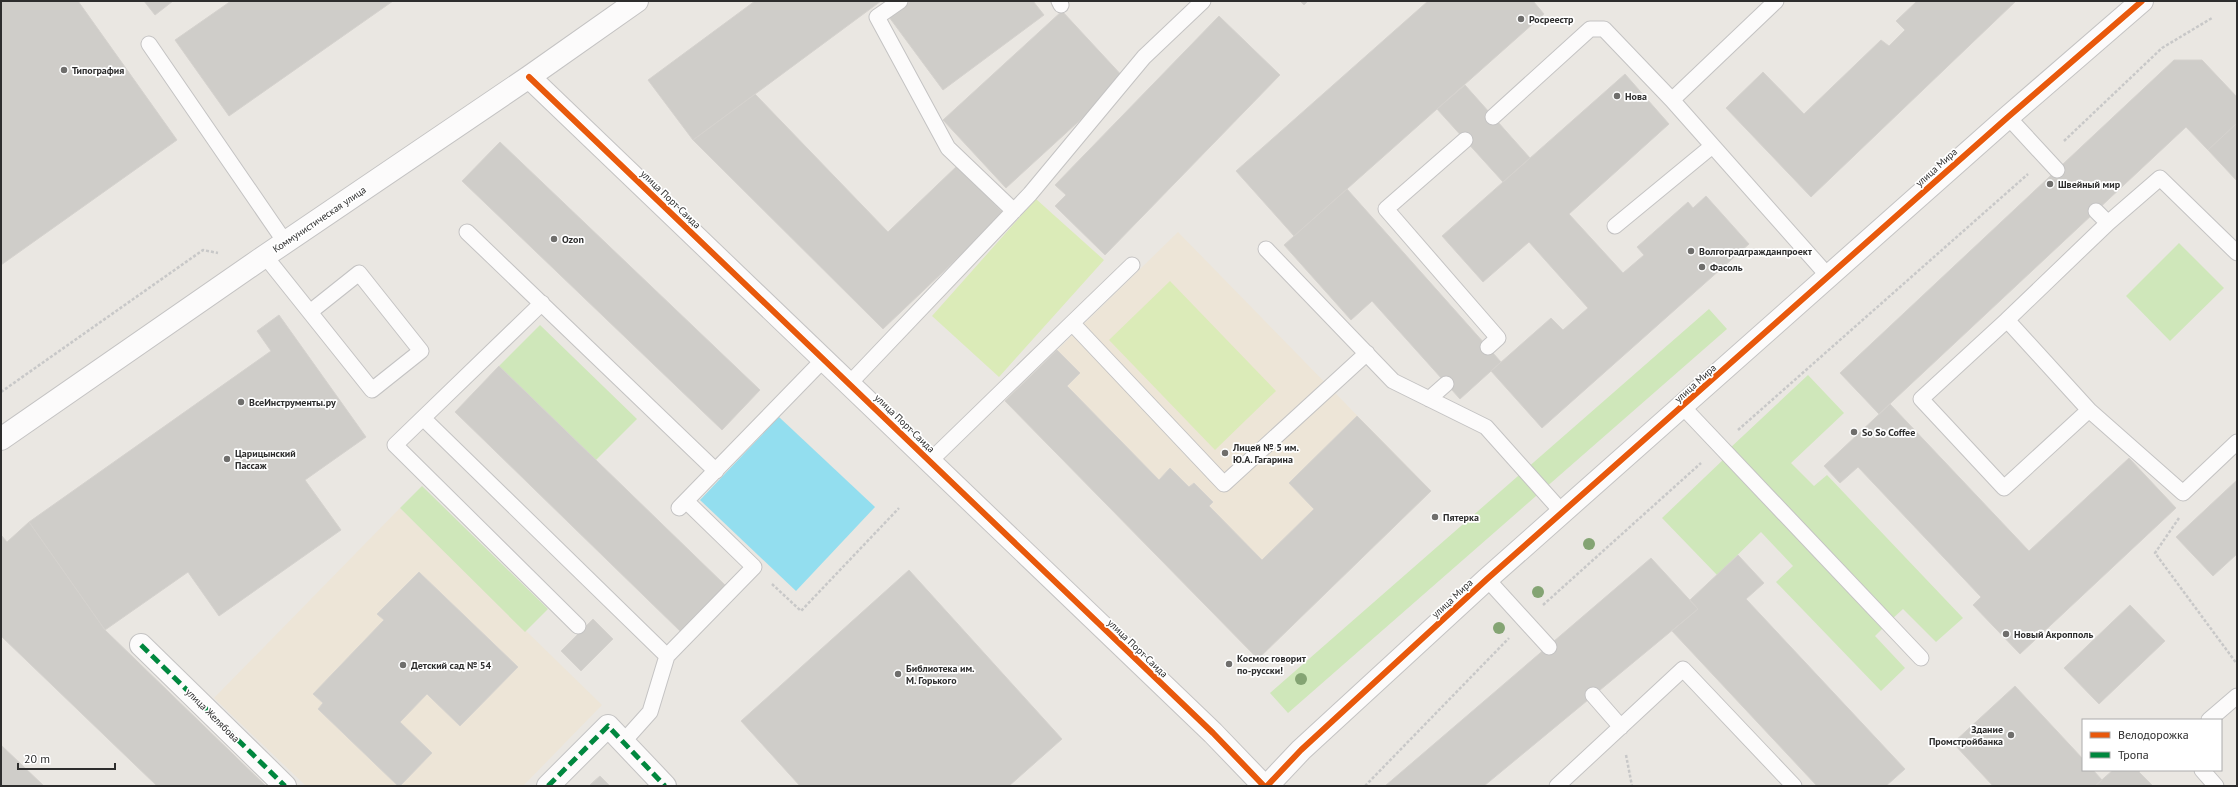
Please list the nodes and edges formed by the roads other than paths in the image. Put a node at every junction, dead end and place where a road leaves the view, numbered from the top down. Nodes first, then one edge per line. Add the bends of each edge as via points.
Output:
1 (637, 1) edge
2 (900, 1) edge
3 (1203, 1) edge
4 (1776, 1) edge
5 (2142, 1) edge
6 (149, 44) dead end
7 (529, 77) junction
8 (1672, 100) junction
9 (1493, 117) dead end
10 (2008, 117) junction
11 (1465, 140) dead end
12 (1711, 146) junction
13 (2057, 170) dead end
14 (1014, 211) junction
15 (2096, 211) dead end
16 (2108, 223) junction
17 (1615, 226) dead end
18 (467, 232) dead end
19 (285, 242) junction
20 (1266, 249) dead end
21 (2237, 253) edge
22 (265, 256) junction
23 (1132, 265) dead end
24 (1829, 277) junction
25 (542, 303) junction
26 (310, 312) junction
27 (2007, 320) junction
28 (1072, 323) junction
29 (1488, 347) dead end
30 (1367, 353) junction
31 (824, 359) junction
32 (849, 384) junction
33 (1446, 384) dead end
34 (1429, 399) junction
35 (1683, 407) junction
36 (2089, 410) junction
37 (423, 418) junction
38 (1, 439) edge
39 (2237, 442) edge
40 (930, 462) junction
41 (716, 471) junction
42 (1562, 513) junction
43 (1487, 579) junction
44 (578, 626) dead end
45 (142, 645) dead end
46 (1549, 647) dead end
47 (667, 656) junction
48 (1921, 658) dead end
49 (1593, 695) dead end
50 (2237, 696) edge
51 (2211, 719) edge
52 (1621, 727) junction
53 (624, 741) junction
54 (2203, 771) edge
55 (285, 786) edge
56 (548, 786) edge
57 (665, 786) edge
58 (1265, 786) edge
59 (1557, 786) edge
60 (1794, 786) edge
61 (2216, 786) edge

1 - 7 street, Коммунистическая улица
2 - 14 lane via 877,17 888,38 948,148
3 - 14 lane via 1144,57
4 - 8 lane
5 - 10 street, улица Мира
6 - 19 lane
7 - 19 street, Коммунистическая улица
7 - 31 street, улица Порт-Саида
8 - 9 lane via 1604,29 1590,29
8 - 12 lane
10 - 13 lane
10 - 24 street, улица Мира
11 - 29 lane via 1386,209 1498,338
12 - 17 lane
12 - 24 lane
14 - 32 lane
15 - 16 lane
16 - 21 lane via 2160,178
16 - 27 lane
18 - 25 lane
19 - 22 street, Коммунистическая улица
20 - 30 lane
22 - 26 lane
22 - 38 street, Коммунистическая улица
23 - 28 lane
24 - 35 street, улица Мира
25 - 37 lane
25 - 41 lane
26 - 26 lane via 359,274 421,351 372,390
27 - 36 lane
27 - 36 lane via 1921,399 2004,488
28 - 30 lane via 1224,484
28 - 40 lane
30 - 34 lane via 1393,381
31 - 32 street, улица Порт-Саида
31 - 41 lane
32 - 40 street, улица Порт-Саида
33 - 34 lane
34 - 42 lane via 1486,427
35 - 42 street, улица Мира
35 - 48 lane
36 - 39 lane via 2184,493
37 - 44 lane via 395,445
37 - 47 lane
40 - 58 street, улица Порт-Саида
41 - 47 lane via 682,505 754,567
42 - 43 street, улица Мира
43 - 46 lane
43 - 58 street, улица Мира
45 - 55 street, улица Желябова
47 - 53 lane via 650,712
49 - 52 lane
50 - 51 lane
52 - 59 lane
52 - 60 lane via 1683,669
53 - 56 street via 608,726
53 - 57 street
54 - 61 lane

